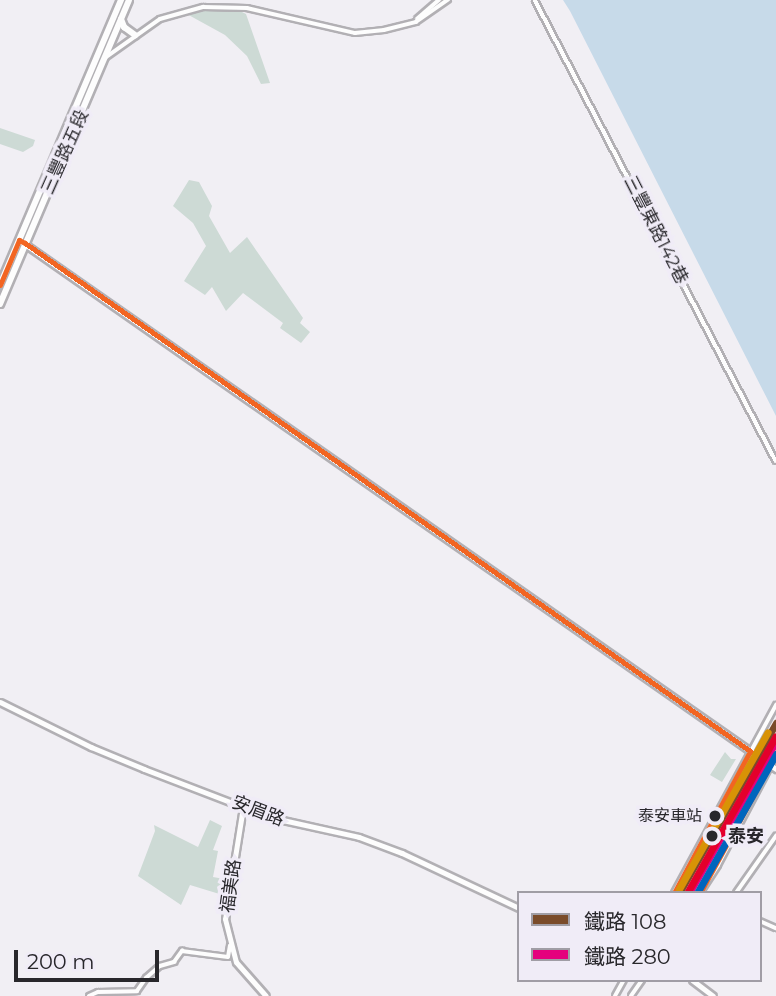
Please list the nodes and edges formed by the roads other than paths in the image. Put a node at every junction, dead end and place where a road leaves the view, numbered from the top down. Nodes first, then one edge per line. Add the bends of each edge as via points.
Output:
1 (121, 0) edge
2 (129, 0) edge
3 (439, 0) edge
4 (448, 0) edge
5 (536, 0) edge
6 (121, 19) junction
7 (416, 22) junction
8 (135, 35) junction
9 (103, 57) junction
10 (22, 241) junction
11 (0, 285) edge
12 (0, 304) edge
13 (776, 461) edge
14 (0, 702) edge
15 (776, 705) edge
16 (750, 751) junction
17 (776, 755) edge
18 (773, 767) edge
19 (243, 807) junction
20 (776, 836) edge
21 (675, 891) edge
22 (701, 891) edge
23 (737, 891) edge
24 (517, 907) edge
25 (230, 946) junction
26 (695, 982) edge
27 (89, 996) edge
28 (265, 996) edge
29 (713, 996) edge

1 - 9 main road, 三豐路五段
2 - 6 main road, 三豐路五段
3 - 7 street
4 - 7 street
5 - 13 street, 三豐東路142巷
6 - 8 main road
6 - 9 main road, 三豐路五段
7 - 8 street via 355,33 220,6 184,10
8 - 9 street
9 - 10 main road, 三豐路五段
10 - 11 main road, 三豐路五段
10 - 12 main road, 三豐路五段
10 - 16 street
14 - 19 street, 安眉路 via 100,751
15 - 16 street
16 - 18 street
16 - 21 street
17 - 18 street
18 - 22 street
19 - 24 street, 安眉路 via 359,837 433,866
19 - 25 street, 福美路 via 225,912
20 - 23 street
25 - 27 street via 228,957 182,951 174,962 163,964 146,978 137,992
25 - 28 street, 福美路 via 236,962
26 - 29 street

